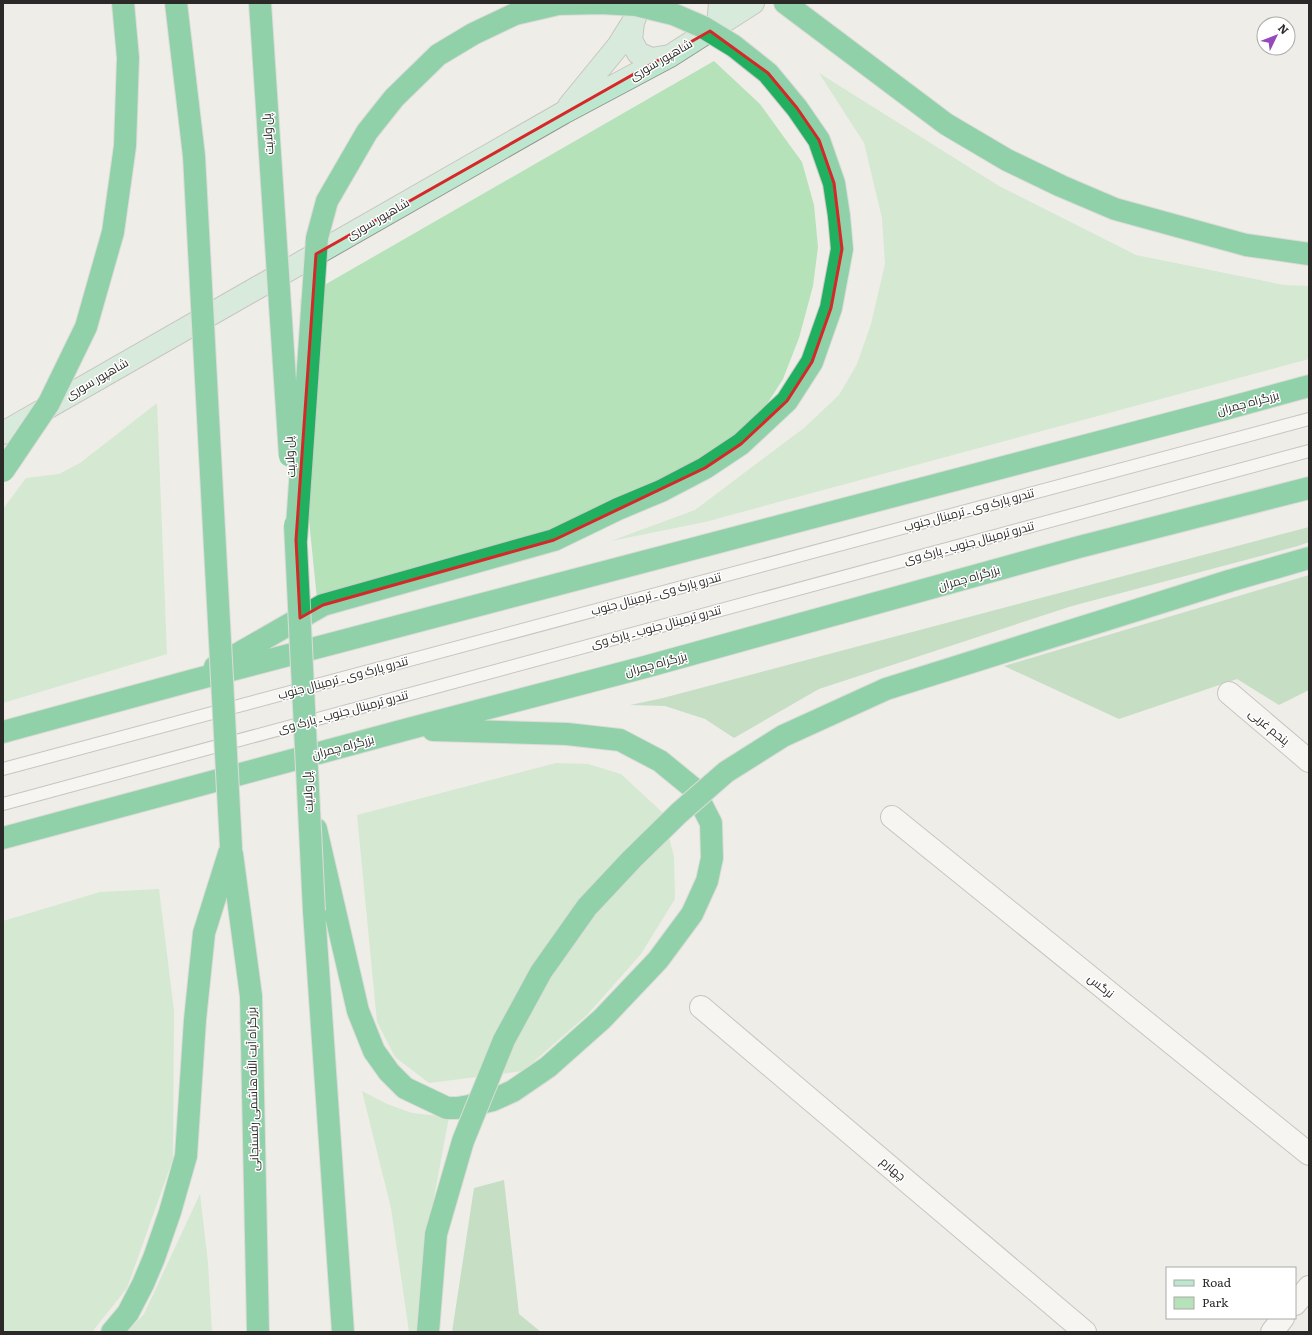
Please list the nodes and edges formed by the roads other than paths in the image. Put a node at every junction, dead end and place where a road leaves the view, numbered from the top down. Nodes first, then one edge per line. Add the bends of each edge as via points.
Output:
1 (123, 3) edge
2 (176, 3) edge
3 (260, 3) edge
4 (720, 3) edge
5 (753, 3) edge
6 (785, 3) edge
7 (637, 13) edge
8 (718, 26) junction
9 (670, 56) junction
10 (563, 113) junction
11 (1309, 254) edge
12 (1309, 386) edge
13 (1309, 419) edge
14 (3, 433) edge
15 (1309, 451) edge
16 (3, 471) edge
17 (1309, 488) edge
18 (296, 540) junction
19 (1309, 558) edge
20 (190, 681) junction
21 (1229, 693) dead end
22 (408, 729) junction
23 (3, 732) edge
24 (1309, 760) edge
25 (3, 769) edge
26 (309, 799) junction
27 (3, 804) edge
28 (892, 817) dead end
29 (3, 838) edge
30 (231, 847) junction
31 (701, 1007) dead end
32 (1309, 1154) edge
33 (1309, 1287) edge
34 (1296, 1303) edge
35 (1282, 1319) edge
36 (112, 1332) edge
37 (258, 1332) edge
38 (343, 1332) edge
39 (428, 1332) edge
40 (1085, 1332) edge
41 (1272, 1332) edge

1 - 16 highway, bridge via 128,58 125,146 113,232 86,327 49,403
2 - 30 highway, bridge via 194,156
3 - 18 highway, پل ولایت, bridge
4 - 8 street
5 - 8 street, شاهپور سوری
6 - 11 highway via 946,124 1007,160 1061,186 1115,209 1246,245
7 - 9 street via 631,40 638,53 651,58
7 - 10 street via 618,46
8 - 9 street, شاهپور سوری
9 - 10 street, شاهپور سوری
10 - 14 street, شاهپور سوری
12 - 20 highway, بزرگراه چمران
13 - 25 lane, تندرو پارک وی ـ ترمینال جنوب
15 - 27 lane, تندرو ترمینال جنوب ـ پارک وی
17 - 22 highway, بزرگراه چمران via 1079,547 645,668
18 - 20 highway, bridge via 317,238 328,201 367,132 394,98 438,55 473,34 514,14 558,4 636,5 672,14 703,27 734,46 768,73 798,108 819,140 834,182 842,249 831,308 812,362 787,401 741,444 705,468 661,491 554,540 323,605
18 - 26 highway, پل ولایت, bridge
19 - 39 highway, bridge via 886,689 783,736 726,772 679,812 587,907 541,972 504,1040 463,1141 436,1234
20 - 23 highway, بزرگراه چمران
21 - 24 street, پنجم غربی
22 - 26 highway via 567,734 620,740 660,761 693,788 711,823 712,858 707,881 692,914 658,960 602,1019 548,1067 513,1091 493,1100 447,1108 404,1088 389,1072 374,1051 358,1011
22 - 29 highway, بزرگراه چمران
26 - 38 highway, پل ولایت, bridge via 314,911
28 - 32 street, نرگس
30 - 36 highway via 204,934 195,1020 186,1156 152,1264 128,1312
30 - 37 highway, بزرگراه آیت الله هاشمی رفسنجانی via 251,996
31 - 40 street, چهارم
33 - 34 street
35 - 41 street

